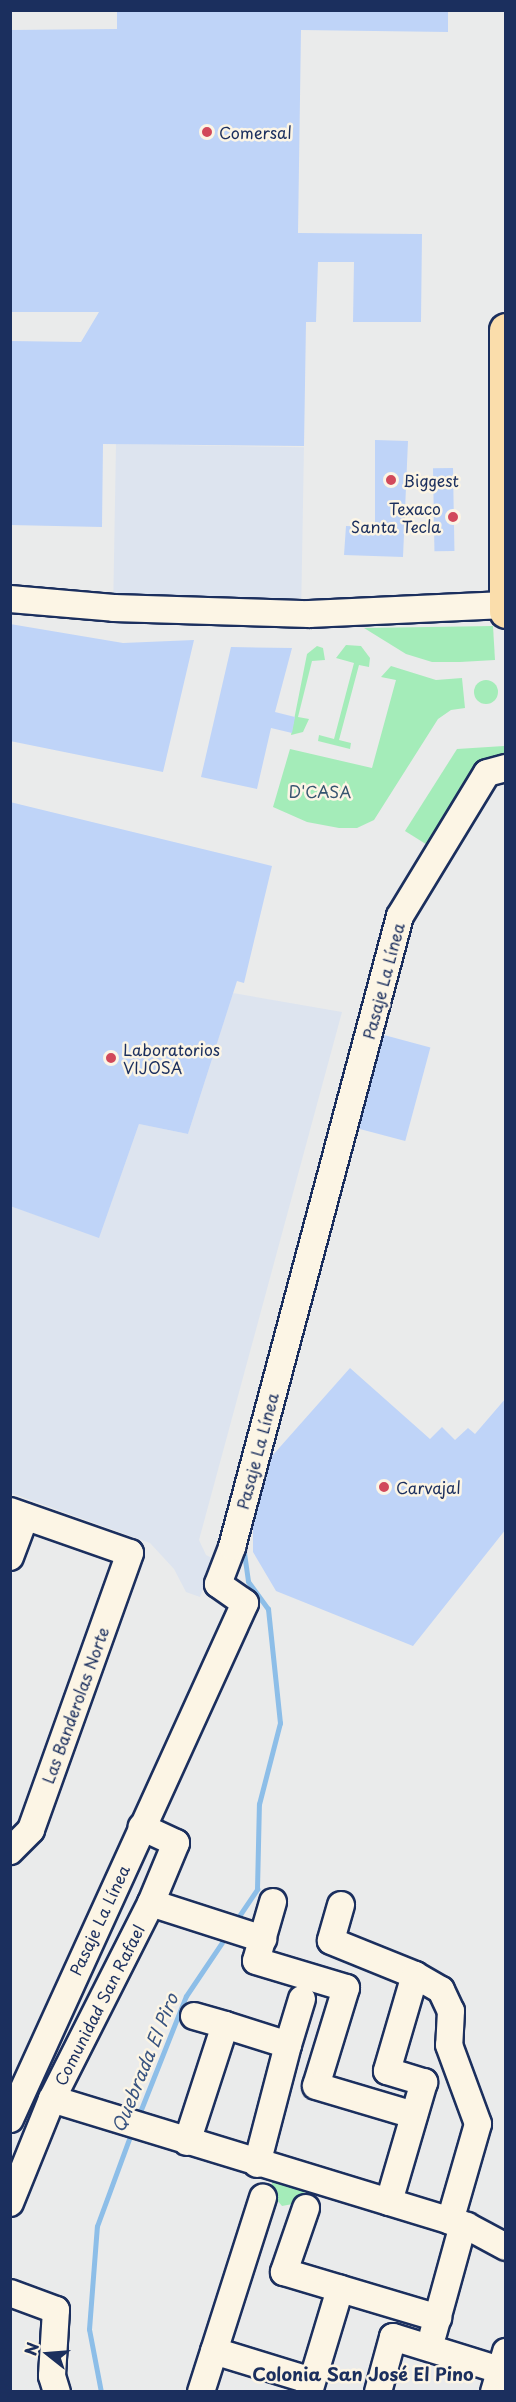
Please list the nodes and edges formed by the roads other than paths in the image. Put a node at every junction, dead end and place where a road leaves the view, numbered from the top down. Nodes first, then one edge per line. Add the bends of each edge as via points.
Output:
1 (506, 330) edge
2 (10, 599) edge
3 (505, 605) edge
4 (506, 611) edge
5 (506, 768) edge
6 (18, 1514) edge
7 (10, 1557) edge
8 (141, 1827) junction
9 (10, 1851) edge
10 (273, 1902) dead end
11 (151, 1903) junction
12 (341, 1905) dead end
13 (253, 1936) junction
14 (415, 1975) junction
15 (302, 1999) dead end
16 (194, 2016) dead end
17 (225, 2025) junction
18 (288, 2045) junction
19 (281, 2073) junction
20 (316, 2086) junction
21 (52, 2099) junction
22 (414, 2115) junction
23 (10, 2119) edge
24 (187, 2142) junction
25 (256, 2164) junction
26 (263, 2198) dead end
27 (389, 2202) junction
28 (10, 2203) edge
29 (306, 2208) dead end
30 (457, 2223) junction
31 (506, 2247) edge
32 (340, 2289) junction
33 (10, 2293) edge
34 (438, 2318) junction
35 (429, 2349) junction
36 (214, 2351) junction
37 (501, 2372) edge
38 (49, 2386) edge
39 (310, 2386) edge
40 (201, 2391) edge
41 (378, 2391) edge

1 - 3 highway
2 - 3 street via 114,608 309,614
3 - 4 highway
5 - 8 street, Pasaje La Línea via 487,773 400,916 232,1547 218,1584 245,1603
6 - 7 street
6 - 9 street, Las Banderolas Norte via 130,1553 31,1830
8 - 11 street, Comunidad San Rafael via 176,1843
8 - 23 street, Pasaje La Línea
10 - 13 street
11 - 13 street
11 - 21 street, Comunidad San Rafael
12 - 14 street via 331,1941
13 - 20 street via 256,1961 346,1988
14 - 22 street via 387,2071 424,2082
14 - 30 street via 441,1990 451,2011 448,2045 478,2124
15 - 18 street
16 - 17 street
17 - 18 street
17 - 24 street
18 - 19 street
19 - 20 street
19 - 25 street
20 - 22 street
21 - 24 street
21 - 28 street, Comunidad San Rafael
22 - 27 street
24 - 25 street
25 - 27 street
26 - 36 street
27 - 30 street
29 - 32 street via 284,2272
30 - 31 street
30 - 34 street
32 - 34 street
32 - 39 street
33 - 38 street via 56,2310
34 - 35 street
35 - 37 street
35 - 41 street via 393,2337
36 - 39 street
36 - 40 street

